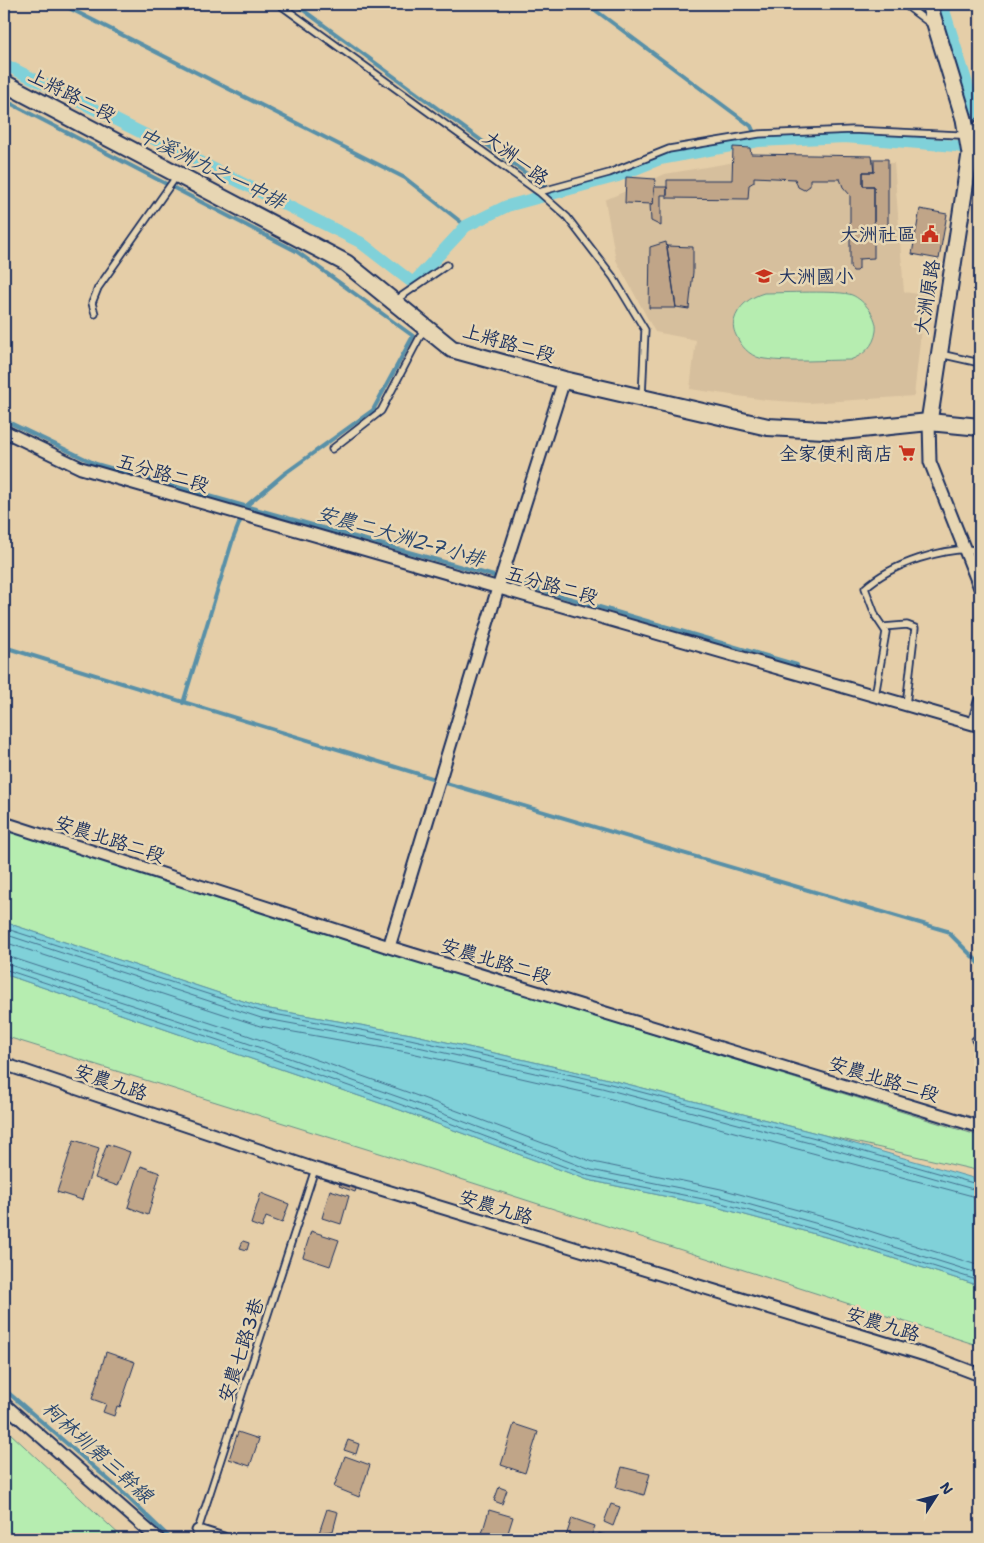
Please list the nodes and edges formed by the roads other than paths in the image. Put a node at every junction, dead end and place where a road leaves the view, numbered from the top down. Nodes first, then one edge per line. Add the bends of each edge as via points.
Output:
1 (279, 4) edge
2 (904, 4) edge
3 (929, 4) edge
4 (935, 28) junction
5 (4, 83) edge
6 (980, 121) edge
7 (974, 136) edge
8 (975, 158) edge
9 (179, 173) junction
10 (539, 192) junction
11 (447, 265) dead end
12 (394, 302) junction
13 (96, 314) dead end
14 (425, 327) junction
15 (938, 354) junction
16 (980, 363) edge
17 (564, 380) junction
18 (642, 399) junction
19 (929, 422) junction
20 (980, 427) edge
21 (4, 431) edge
22 (332, 449) dead end
23 (964, 548) junction
24 (980, 550) edge
25 (498, 588) junction
26 (980, 588) edge
27 (883, 627) junction
28 (875, 696) junction
29 (980, 702) edge
30 (906, 705) junction
31 (977, 725) edge
32 (4, 823) edge
33 (389, 947) junction
34 (4, 1064) edge
35 (980, 1127) edge
36 (315, 1169) junction
37 (980, 1375) edge
38 (4, 1404) edge
39 (196, 1535) edge
40 (158, 1539) edge
41 (223, 1539) edge

1 - 10 lane, 大洲一路
2 - 4 lane
3 - 4 street, 大洲原路
4 - 7 street, 大洲原路
5 - 9 main road, 上將路二段
6 - 7 lane
7 - 8 street, 大洲原路
7 - 10 lane via 852,130 759,134 669,149 608,172
8 - 15 street, 大洲原路
9 - 12 main road, 上將路二段 via 346,263
9 - 13 lane via 98,288 92,303
10 - 18 lane, 大洲一路 via 567,217 613,278 646,330
11 - 12 lane
12 - 14 main road, 上將路二段
14 - 17 main road, 上將路二段 via 452,349
14 - 22 lane via 381,411
15 - 16 lane
15 - 19 street, 大洲原路
17 - 18 main road, 上將路二段
17 - 25 street
18 - 19 main road, 上將路二段 via 768,427 842,431
19 - 20 main road, 上將路二段
19 - 23 street via 930,462
21 - 25 street, 五分路二段 via 81,468
23 - 24 lane
23 - 26 street
23 - 27 lane via 937,553 878,576 865,588
25 - 28 street, 五分路二段
25 - 33 street
27 - 28 lane via 886,632
27 - 30 lane via 907,625 914,628
28 - 30 street, 五分路二段
29 - 31 street
30 - 31 street, 五分路二段
32 - 33 street, 安農北路二段
33 - 35 street, 安農北路二段
34 - 36 street, 安農九路
36 - 37 street, 安農九路 via 935,1358
36 - 39 lane, 安農七路3巷
38 - 40 street
39 - 41 street

